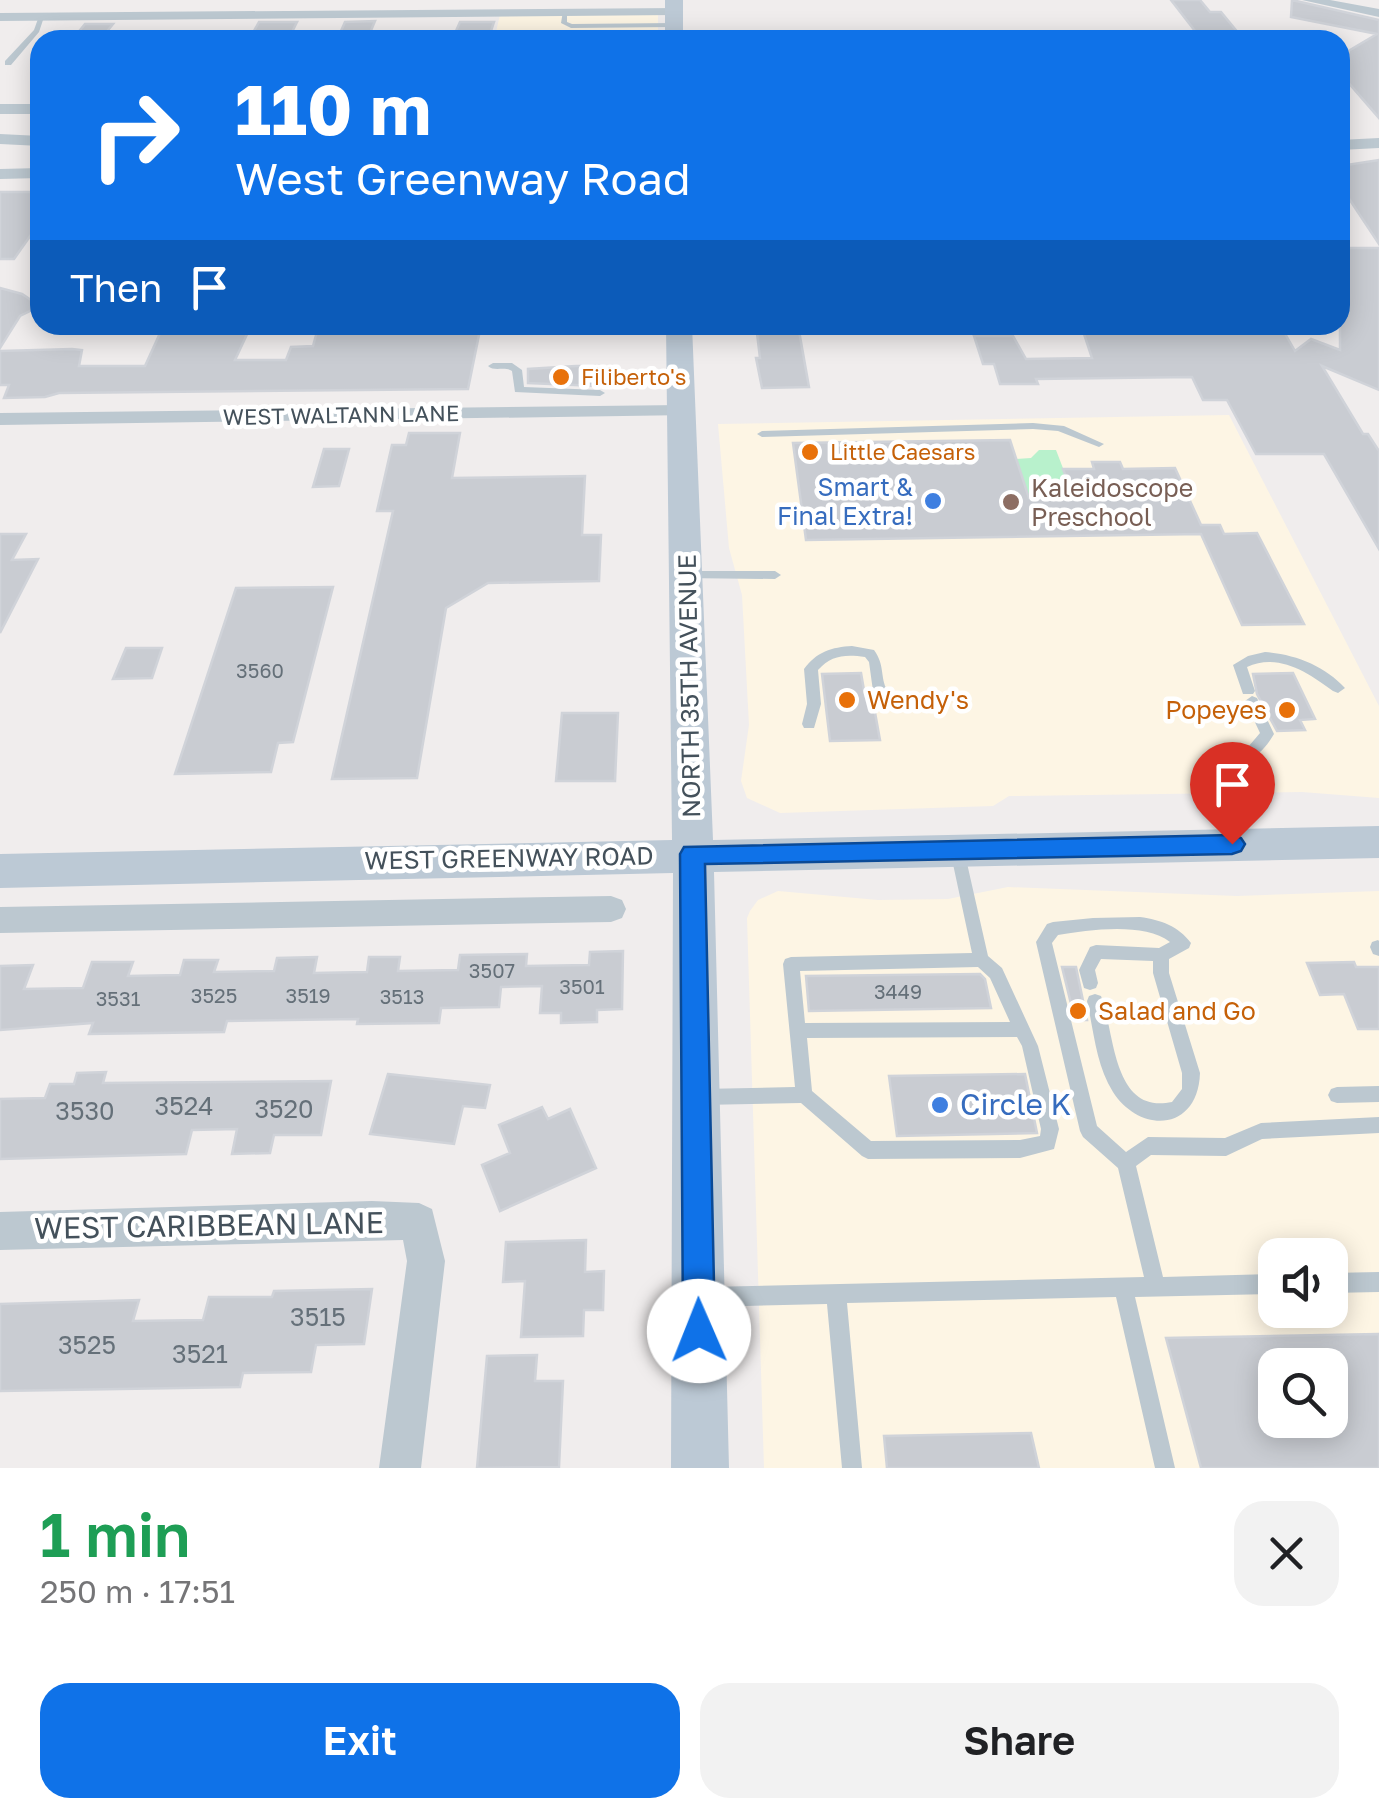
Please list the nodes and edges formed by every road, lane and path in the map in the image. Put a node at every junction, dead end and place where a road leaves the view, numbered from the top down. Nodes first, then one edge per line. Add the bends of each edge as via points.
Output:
1 (158, 0) edge
2 (1309, 0) edge
3 (410, 7) edge
4 (1379, 13) edge
5 (147, 16) junction
6 (0, 17) edge
7 (41, 17) junction
8 (674, 23) edge
9 (37, 30) edge
10 (30, 39) edge
11 (8, 63) dead end
12 (0, 109) edge
13 (30, 109) edge
14 (0, 140) edge
15 (1379, 142) edge
16 (1350, 145) edge
17 (30, 146) edge
18 (30, 148) edge
19 (7, 174) edge
20 (679, 335) edge
21 (494, 366) dead end
22 (600, 393) dead end
23 (682, 411) junction
24 (0, 419) edge
25 (762, 434) dead end
26 (1099, 444) dead end
27 (776, 574) dead end
28 (686, 575) junction
29 (1338, 688) dead end
30 (898, 708) dead end
31 (809, 724) dead end
32 (1250, 753) dead end
33 (1379, 842) edge
34 (957, 849) junction
35 (693, 854) junction
36 (0, 871) edge
37 (611, 909) dead end
38 (0, 920) edge
39 (1161, 955) junction
40 (981, 960) junction
41 (1019, 1028) junction
42 (797, 1031) junction
43 (1379, 1094) edge
44 (804, 1095) junction
45 (1337, 1095) dead end
46 (696, 1097) junction
47 (1379, 1125) edge
48 (1126, 1162) junction
49 (0, 1231) edge
50 (1379, 1282) edge
51 (1348, 1283) edge
52 (1258, 1284) edge
53 (1156, 1286) junction
54 (1123, 1287) junction
55 (836, 1294) junction
56 (699, 1297) junction
57 (400, 1468) edge
58 (700, 1468) edge
59 (852, 1468) edge
60 (1164, 1468) edge

1 - 5 street
2 - 4 street
3 - 5 street
3 - 8 street
5 - 7 street
6 - 7 street
7 - 9 lane
10 - 11 lane
12 - 13 street
14 - 17 street
15 - 16 street
18 - 19 street
20 - 23 main road, NORTH 35TH AVENUE
21 - 22 lane via 517,370 519,390
23 - 24 street, WEST WALTANN LANE
23 - 28 main road, NORTH 35TH AVENUE
25 - 26 lane via 1033,426 1060,428
27 - 28 lane
28 - 35 main road, NORTH 35TH AVENUE
29 - 32 lane via 1290,659 1240,665 1268,734
30 - 31 lane via 880,692 869,654 835,652 810,668
33 - 34 main road, WEST GREENWAY ROAD
34 - 35 main road, WEST GREENWAY ROAD
34 - 40 lane
35 - 36 main road, WEST GREENWAY ROAD
35 - 46 main road, NORTH 35TH AVENUE
37 - 38 street
39 - 39 lane via 1193,1090 1188,1103 1164,1112 1122,1092 1086,970 1096,952
39 - 48 lane via 1184,944 1145,924 1067,926 1044,942 1089,1131
40 - 41 lane via 996,973
40 - 42 lane via 791,964
41 - 42 lane
41 - 44 lane via 1030,1046 1048,1143 868,1150
42 - 44 lane
43 - 45 lane
44 - 46 lane
46 - 56 main road, NORTH 35TH AVENUE
47 - 48 lane via 1260,1131 1226,1147 1148,1146
48 - 53 lane
49 - 57 street, WEST CARIBBEAN LANE via 419,1222 426,1261
50 - 51 lane
52 - 53 lane
53 - 54 lane
54 - 55 lane
54 - 60 lane
55 - 56 lane
55 - 59 lane
56 - 58 main road, NORTH 35TH AVENUE

